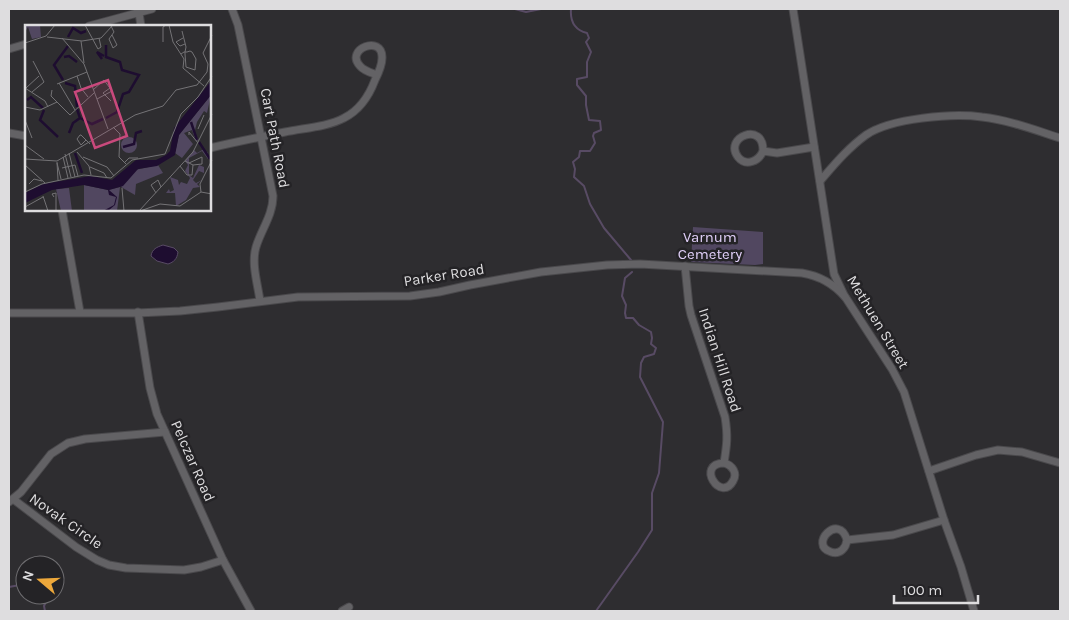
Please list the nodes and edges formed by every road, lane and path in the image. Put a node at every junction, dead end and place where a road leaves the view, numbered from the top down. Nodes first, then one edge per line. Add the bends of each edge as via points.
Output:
1 (152, 9) edge
2 (232, 9) edge
3 (793, 9) edge
4 (138, 12) junction
5 (92, 25) edge
6 (141, 25) edge
7 (25, 44) edge
8 (9, 49) edge
9 (377, 75) dead end
10 (9, 134) edge
11 (25, 136) edge
12 (262, 136) junction
13 (1060, 138) edge
14 (814, 147) junction
15 (211, 148) edge
16 (763, 151) junction
17 (820, 181) junction
18 (62, 211) edge
19 (685, 266) junction
20 (845, 297) junction
21 (260, 301) junction
22 (80, 312) junction
23 (138, 312) junction
24 (9, 313) edge
25 (165, 432) junction
26 (1060, 462) edge
27 (724, 463) dead end
28 (929, 471) junction
29 (11, 500) edge
30 (944, 520) junction
31 (847, 540) dead end
32 (223, 560) junction
33 (349, 607) dead end
34 (251, 611) edge
35 (342, 611) edge
36 (974, 611) edge

1 - 4 street
2 - 12 street, Cart Path Road
3 - 14 street, Methuen Street
4 - 5 street
4 - 6 street
7 - 8 street
9 - 12 street via 362,103 344,118
10 - 11 street
12 - 15 street
12 - 21 street, Cart Path Road via 273,202 255,249 254,265
13 - 17 street via 982,116 894,123 860,140
14 - 16 street
14 - 17 street, Methuen Street
16 - 16 street via 760,139 752,134 740,137 736,146 738,157 746,162 757,160
17 - 20 street, Methuen Street via 832,265
18 - 22 street
19 - 20 street, Parker Road via 812,275 826,280
19 - 21 street, Parker Road via 607,265 410,296 312,296
19 - 27 street, Indian Hill Road via 691,315 726,422 728,443
20 - 28 street, Methuen Street via 904,392
21 - 23 street, Parker Road
22 - 23 street, Parker Road
22 - 24 street, Parker Road
23 - 25 street, Pelczar Road via 154,407
25 - 29 street via 68,443 51,454 25,488
25 - 32 street, Pelczar Road
26 - 28 street via 1022,452 998,450
28 - 30 street, Methuen Street
29 - 32 street, Novak Circle via 82,551 109,565 184,570
30 - 31 street via 893,535
30 - 36 street, Methuen Street
32 - 34 street, Pelczar Road
33 - 35 street

